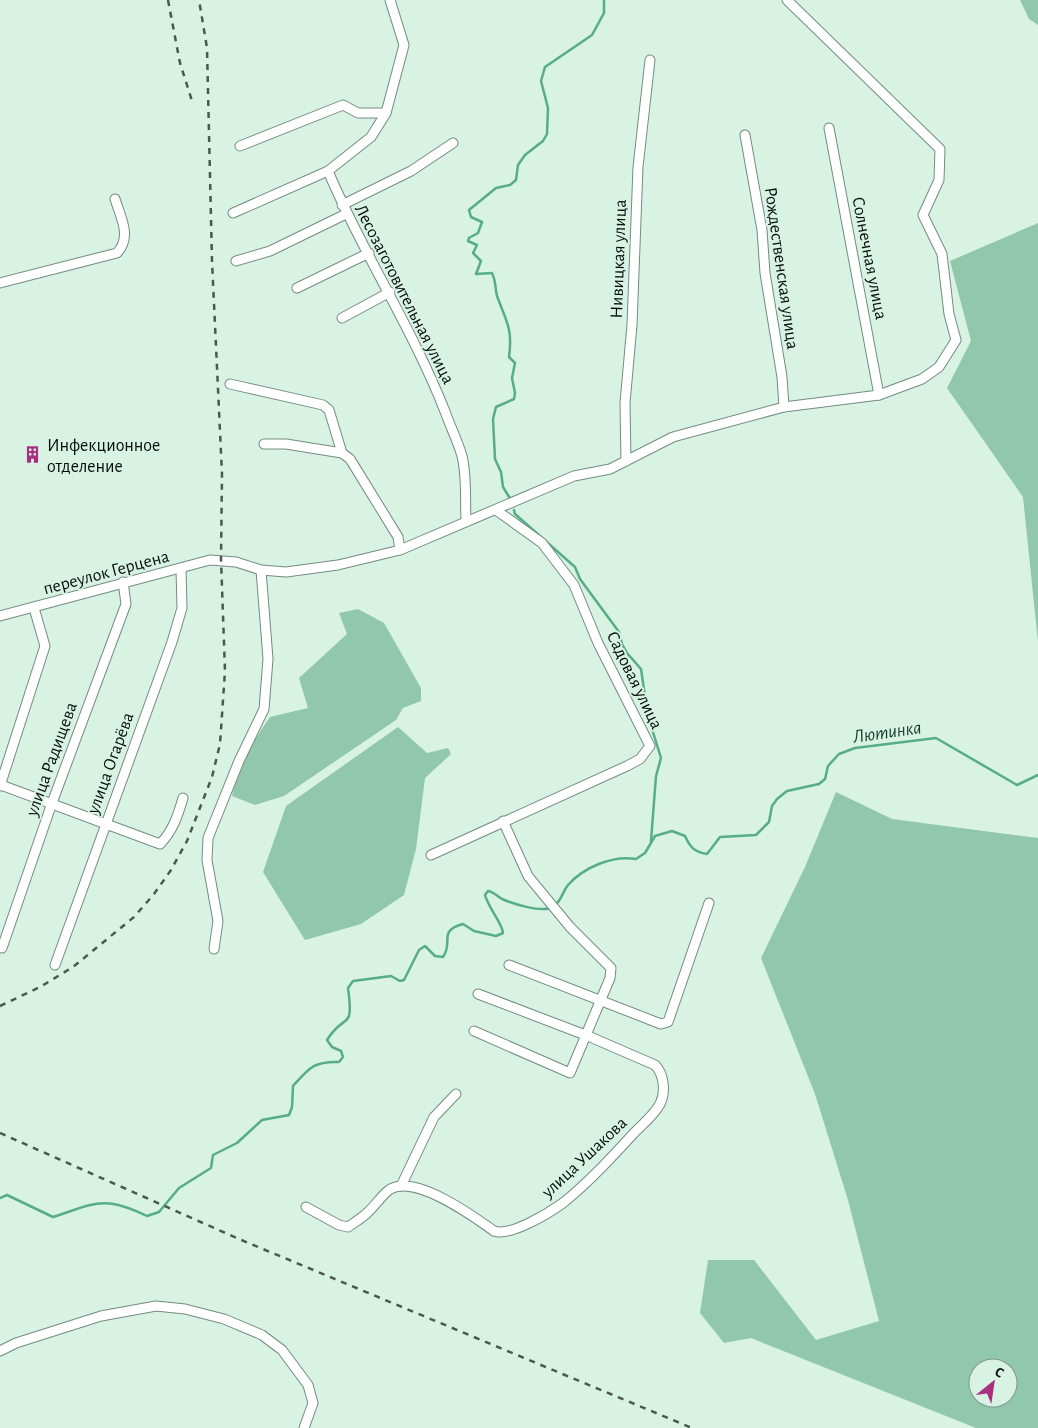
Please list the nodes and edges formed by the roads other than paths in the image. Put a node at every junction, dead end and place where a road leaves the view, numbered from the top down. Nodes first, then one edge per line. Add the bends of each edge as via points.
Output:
1 (390, 0) edge
2 (787, 0) edge
3 (650, 60) dead end
4 (386, 114) junction
5 (829, 128) dead end
6 (745, 135) dead end
7 (452, 143) dead end
8 (240, 146) dead end
9 (328, 171) junction
10 (115, 200) dead end
11 (344, 210) junction
12 (233, 213) dead end
13 (369, 253) junction
14 (236, 261) dead end
15 (0, 283) edge
16 (297, 288) dead end
17 (390, 292) junction
18 (342, 318) dead end
19 (230, 384) dead end
20 (879, 395) junction
21 (784, 407) junction
22 (264, 444) dead end
23 (342, 453) junction
24 (626, 461) junction
25 (496, 510) junction
26 (466, 521) junction
27 (400, 550) junction
28 (181, 569) junction
29 (262, 570) junction
30 (123, 582) junction
31 (34, 608) junction
32 (0, 616) edge
33 (0, 786) edge
34 (183, 798) dead end
35 (52, 803) junction
36 (503, 821) junction
37 (105, 824) junction
38 (431, 855) dead end
39 (709, 903) dead end
40 (2, 948) dead end
41 (214, 949) dead end
42 (55, 965) dead end
43 (509, 965) dead end
44 (478, 994) dead end
45 (601, 1001) junction
46 (474, 1030) dead end
47 (588, 1036) junction
48 (456, 1094) dead end
49 (401, 1186) junction
50 (306, 1207) dead end
51 (0, 1352) edge
52 (304, 1428) edge

1 - 4 street via 404,45
2 - 20 street via 940,149 939,180 923,215 942,254 949,314 956,340 939,368 922,379
3 - 24 street, Нивицкая улица via 638,167 632,325 625,403
4 - 8 street via 358,113 343,105
4 - 9 street via 371,137
5 - 20 street, Солнечная улица
6 - 21 street, Рождественская улица via 762,230 764,273
7 - 11 street
9 - 11 street, Лесозаготовительная улица
9 - 12 street
10 - 15 street via 126,236 124,246 117,253
11 - 13 street, Лесозаготовительная улица
11 - 14 street via 270,251
13 - 16 street
13 - 17 street, Лесозаготовительная улица
17 - 18 street
17 - 26 street, Лесозаготовительная улица via 424,359 462,458
19 - 23 street via 323,405 330,410
20 - 21 street
21 - 24 street via 673,437
22 - 23 street via 286,444
23 - 27 street via 350,458 367,484 398,537
24 - 25 street via 610,469 574,476
25 - 26 street
25 - 36 street, Садовая улица via 542,543 574,585 598,643 650,746 640,759 627,766
26 - 27 street
27 - 29 street via 338,565 286,572
28 - 29 street, переулок Герцена via 221,559
28 - 30 street, переулок Герцена
28 - 37 street, улица Огарёва via 182,608 172,642
29 - 41 street via 268,659 264,709 208,838 207,860 218,921
30 - 31 street, переулок Герцена
30 - 35 street, улица Радищева via 126,604
31 - 32 street, переулок Герцена
31 - 33 street via 46,646
33 - 35 street
34 - 37 street via 176,821 160,844
35 - 37 street
35 - 40 street, улица Радищева
36 - 38 street, Садовая улица
36 - 45 street via 528,876 556,911 611,968
37 - 42 street, улица Огарёва
39 - 45 street via 668,1022 661,1024
43 - 45 street
44 - 47 street
45 - 47 street
46 - 47 street via 570,1073
47 - 49 street, улица Ушакова via 655,1065 660,1070 663,1083 660,1103 654,1113 563,1202 517,1228 500,1233 462,1208 415,1188
48 - 49 street via 434,1117
49 - 50 street via 389,1190 348,1227
51 - 52 street via 16,1342 102,1316 156,1306 224,1319 262,1335 282,1350 308,1384 313,1403

